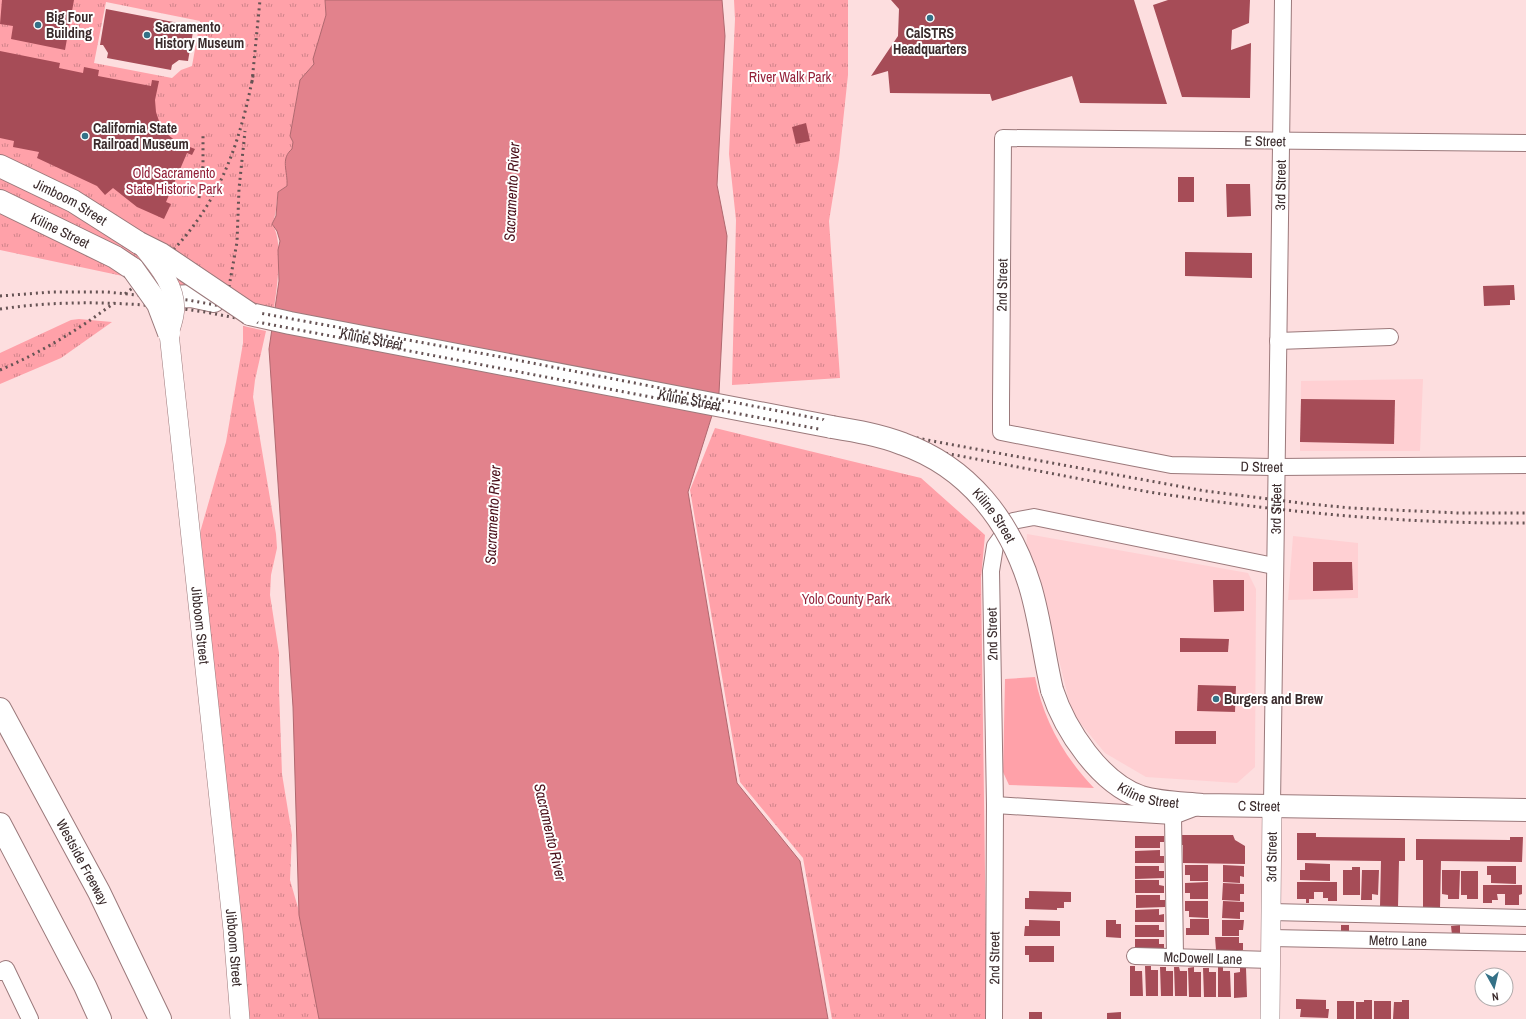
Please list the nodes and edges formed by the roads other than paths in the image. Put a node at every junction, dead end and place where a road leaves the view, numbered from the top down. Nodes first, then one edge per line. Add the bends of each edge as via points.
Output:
1 (1283, 0) edge
2 (1004, 138) joint
3 (1280, 141) junction
4 (1526, 143) edge
5 (0, 166) edge
6 (0, 201) edge
7 (139, 243) junction
8 (133, 269) junction
9 (173, 297) junction
10 (250, 314) junction
11 (169, 333) junction
12 (1390, 337) dead end
13 (1278, 341) junction
14 (1001, 432) joint
15 (1526, 465) edge
16 (1277, 467) junction
17 (1274, 566) junction
18 (0, 709) edge
19 (995, 805) junction
20 (1202, 805) junction
21 (1272, 805) junction
22 (1526, 810) edge
23 (1173, 816) junction
24 (0, 824) edge
25 (0, 844) edge
26 (1271, 912) junction
27 (1526, 918) edge
28 (60, 938) junction
29 (1271, 938) junction
30 (1526, 943) edge
31 (1135, 956) dead end
32 (1175, 957) junction
33 (1271, 960) junction
34 (3, 970) edge
35 (30, 1019) edge
36 (100, 1019) edge
37 (160, 1019) edge
38 (240, 1019) edge
39 (994, 1019) edge
40 (1270, 1019) edge

1 - 3 street, 3rd Street
2 - 3 street, E Street
2 - 14 street, 2nd Street
3 - 4 street, E Street
3 - 13 street, 3rd Street
5 - 7 main road, Jimboom Street via 73,201
6 - 8 main road, Kiline Street via 115,257
7 - 9 street, Jibboom Street, bridge via 166,277
7 - 10 main road, Jimboom Street, bridge via 161,254
8 - 9 main road, Kiline Street, bridge
8 - 11 main road, bridge via 158,304
9 - 10 main road, Kiline Street, bridge via 205,298
9 - 11 street, Jibboom Street, bridge via 175,314
10 - 20 main road, Kiline Street, bridge via 868,434 920,451 964,479 997,514 1010,535 1030,587 1056,703 1074,736 1092,760 1132,793 1173,803
11 - 38 street, Jibboom Street via 233,930
12 - 13 street
13 - 16 street, 3rd Street
14 - 16 street, D Street via 1171,465
15 - 16 street, D Street
16 - 17 street, 3rd Street
17 - 19 street, 2nd Street via 1034,517 1013,521 995,546 991,571
17 - 21 street, 3rd Street
18 - 37 main road, Westside Freeway via 99,892
19 - 23 street, C Street
19 - 39 street, 2nd Street
20 - 21 main road, C Street
20 - 23 street, C Street
21 - 22 main road, C Street
21 - 26 street, 3rd Street
23 - 32 street
24 - 28 main road
25 - 28 main road
26 - 27 street, Metro Lane
26 - 29 street, 3rd Street
28 - 36 main road
29 - 30 street, Metro Lane
29 - 33 street, 3rd Street
31 - 32 street, McDowell Lane
32 - 33 street, McDowell Lane
33 - 40 street, 3rd Street
34 - 35 street

